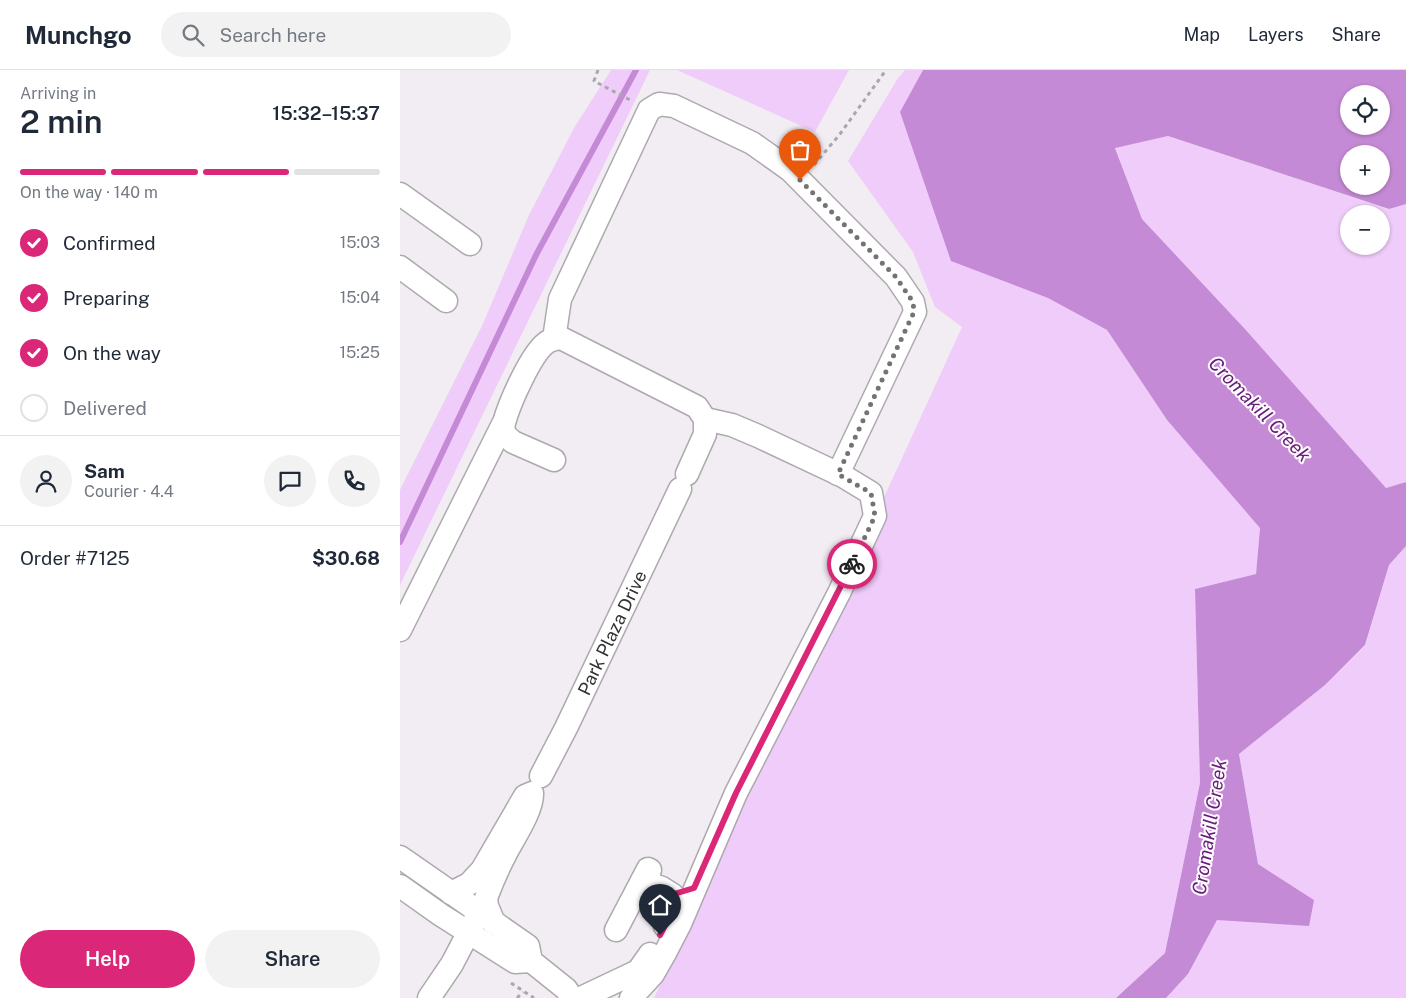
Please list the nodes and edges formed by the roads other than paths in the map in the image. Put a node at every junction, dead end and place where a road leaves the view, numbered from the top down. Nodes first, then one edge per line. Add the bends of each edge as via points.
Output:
1 (400, 194) edge
2 (470, 244) dead end
3 (400, 266) edge
4 (446, 301) dead end
5 (554, 339) junction
6 (706, 419) junction
7 (503, 424) junction
8 (554, 460) dead end
9 (838, 474) junction
10 (400, 630) edge
11 (541, 776) dead end
12 (400, 857) edge
13 (400, 886) edge
14 (684, 891) junction
15 (451, 893) junction
16 (487, 918) junction
17 (616, 930) dead end
18 (469, 933) junction
19 (532, 961) junction
20 (429, 998) edge
21 (572, 998) edge
22 (581, 998) edge
23 (631, 998) edge

1 - 2 street
3 - 4 street
5 - 6 street via 561,338 683,399 697,407
5 - 7 street via 538,350 520,382
5 - 9 street via 560,299 649,110 659,104 674,106 700,118 752,143 790,170 896,277 913,302 914,312
6 - 9 street via 732,425
6 - 11 street, Park Plaza Drive via 706,434
7 - 8 street via 504,434 513,442
7 - 10 street
9 - 14 street via 871,493 875,516 839,593
12 - 15 street
13 - 18 street
14 - 17 street via 645,875
14 - 22 street via 638,971
14 - 23 street via 680,924 653,974
15 - 16 street
15 - 16 street via 469,884 482,870 525,796 532,793 529,809 486,898
16 - 18 street
16 - 19 street via 528,946
18 - 19 street via 515,962
18 - 20 street
19 - 21 street via 566,989

